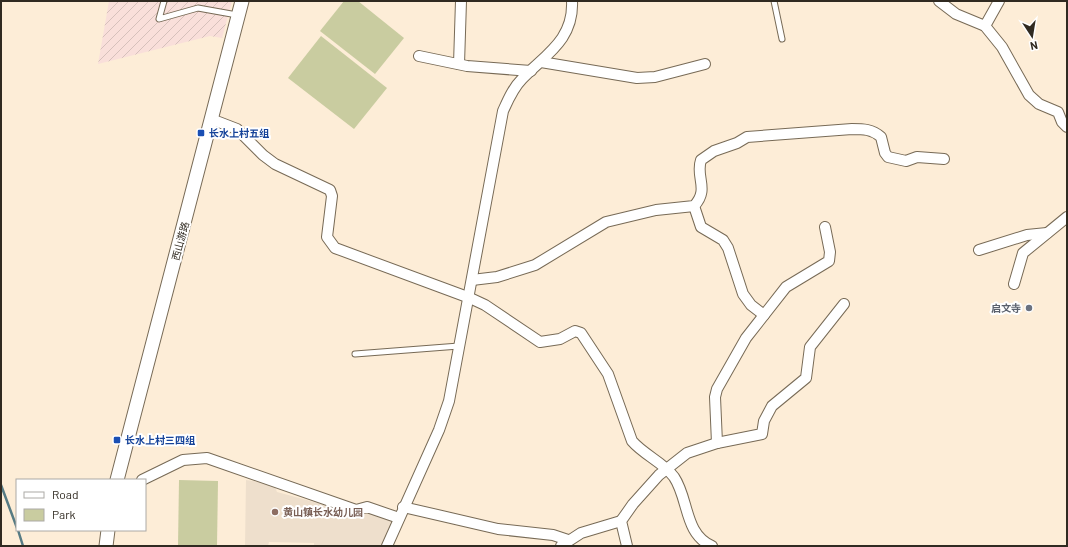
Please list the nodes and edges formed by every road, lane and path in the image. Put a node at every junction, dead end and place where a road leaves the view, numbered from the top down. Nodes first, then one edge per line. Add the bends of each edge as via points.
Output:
1 (164, 1) edge
2 (242, 1) edge
3 (461, 1) edge
4 (572, 1) edge
5 (774, 1) edge
6 (939, 1) edge
7 (999, 1) edge
8 (238, 15) junction
9 (985, 26) junction
10 (782, 39) dead end
11 (419, 56) dead end
12 (541, 62) junction
13 (459, 64) junction
14 (705, 64) dead end
15 (530, 71) junction
16 (211, 119) junction
17 (1067, 126) edge
18 (944, 159) dead end
19 (694, 206) junction
20 (1067, 217) edge
21 (825, 227) dead end
22 (1047, 233) junction
23 (979, 250) dead end
24 (472, 280) junction
25 (1014, 284) dead end
26 (470, 298) junction
27 (844, 304) dead end
28 (764, 315) junction
29 (460, 346) junction
30 (355, 354) dead end
31 (717, 443) junction
32 (667, 469) junction
33 (117, 479) edge
34 (144, 479) edge
35 (403, 507) junction
36 (399, 518) junction
37 (621, 521) junction
38 (108, 531) edge
39 (564, 543) edge
40 (106, 546) edge
41 (387, 546) edge
42 (627, 546) edge
43 (712, 546) edge

1 - 8 lane via 159,19 198,8
2 - 8 street, 西山游路
3 - 13 street
4 - 12 street via 571,14 564,34 555,49
5 - 10 lane
6 - 9 street via 956,14
7 - 9 street
8 - 16 street, 西山游路
9 - 17 street via 1002,47 1029,95 1058,112
11 - 13 street
12 - 14 street via 637,78 656,77
12 - 15 street
13 - 15 street
15 - 24 street via 515,88 501,118
16 - 26 street via 237,129 275,164 330,190 332,196 327,237 335,248
16 - 33 street, 西山游路
18 - 19 street via 917,157 906,161 888,157 884,153 881,137 873,131 864,129 754,135 714,151 702,160 699,168 702,189 700,198
19 - 24 street via 656,210 610,220 535,265
19 - 28 street via 701,227 720,237 726,244 743,294 751,305
20 - 22 street
21 - 28 street via 830,252 828,261 786,286
22 - 23 street via 1027,235
22 - 25 street via 1021,255
24 - 26 street
26 - 29 street
26 - 32 street via 485,305 540,342 560,339 575,331 581,333 608,374 632,440
27 - 31 street via 810,347 806,378 772,406 764,421 762,434
28 - 31 street via 746,338 717,389
29 - 30 lane
29 - 35 street via 445,416
31 - 32 street via 687,453
32 - 37 street via 633,504
32 - 43 street via 680,488 688,520 701,540
34 - 36 street via 183,460 207,458 356,510 367,507
35 - 36 street
35 - 39 street via 498,529 553,535
36 - 41 street
37 - 39 street via 581,533
37 - 42 street
38 - 40 street

